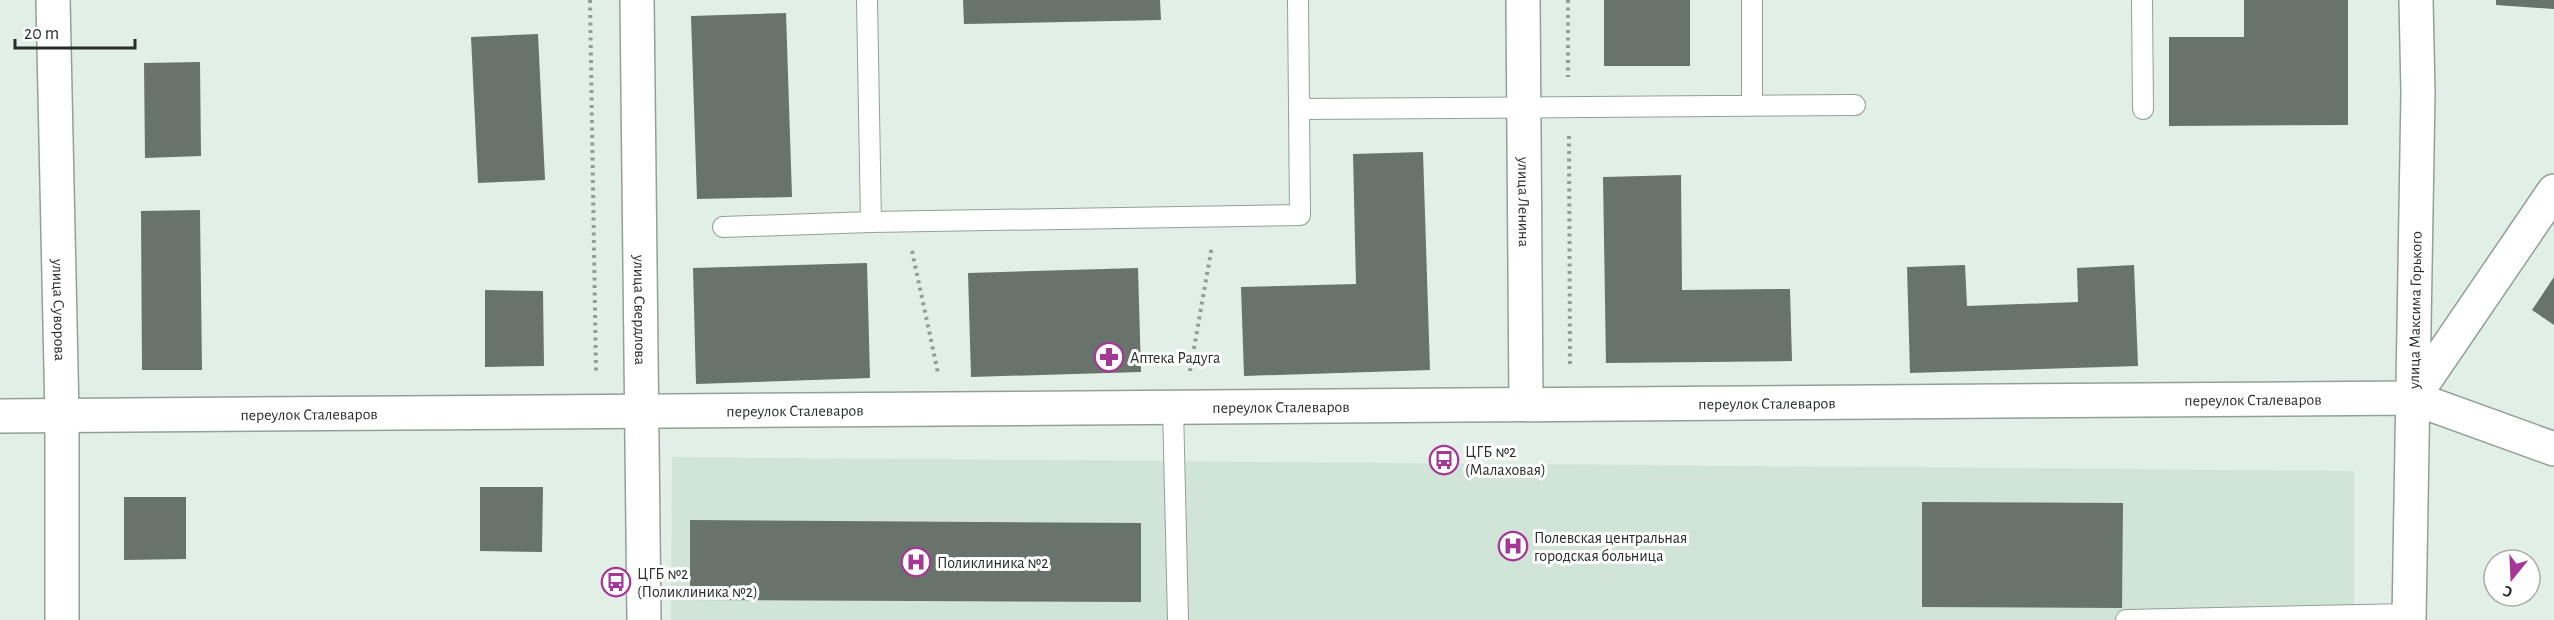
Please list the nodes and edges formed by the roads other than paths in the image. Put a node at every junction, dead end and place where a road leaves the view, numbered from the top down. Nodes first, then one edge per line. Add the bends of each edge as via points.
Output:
1 (53, 0) edge
2 (637, 0) edge
3 (867, 0) edge
4 (1298, 0) edge
5 (1523, 0) edge
6 (1752, 0) edge
7 (2142, 0) edge
8 (2416, 0) edge
9 (1752, 105) junction
10 (1855, 105) dead end
11 (1524, 106) junction
12 (1301, 109) junction
13 (2143, 109) dead end
14 (2554, 191) edge
15 (871, 222) junction
16 (723, 227) dead end
17 (2413, 398) junction
18 (1526, 404) junction
19 (1178, 407) junction
20 (644, 411) junction
21 (0, 416) edge
22 (62, 416) junction
23 (2554, 449) edge
24 (2409, 617) edge
25 (62, 620) edge
26 (644, 620) edge
27 (1178, 620) edge
28 (2126, 620) edge

1 - 22 street, улица Суворова
2 - 20 street, улица Свердлова
3 - 15 lane
4 - 12 lane
5 - 11 street, улица Ленина
6 - 9 lane
7 - 13 lane
8 - 17 street, улица Максима Горького
9 - 10 lane
9 - 11 lane
11 - 12 lane
11 - 18 street, улица Ленина
12 - 15 lane via 1300,215
14 - 17 street
15 - 16 lane
17 - 18 street, переулок Сталеваров
17 - 23 street, переулок Сталеваров
17 - 24 street, улица Максима Горького
18 - 19 street, переулок Сталеваров
19 - 20 street, переулок Сталеваров
19 - 27 lane
20 - 22 street, переулок Сталеваров
20 - 26 street, улица Свердлова
21 - 22 street, переулок Сталеваров
22 - 25 street, улица Суворова
24 - 28 lane

